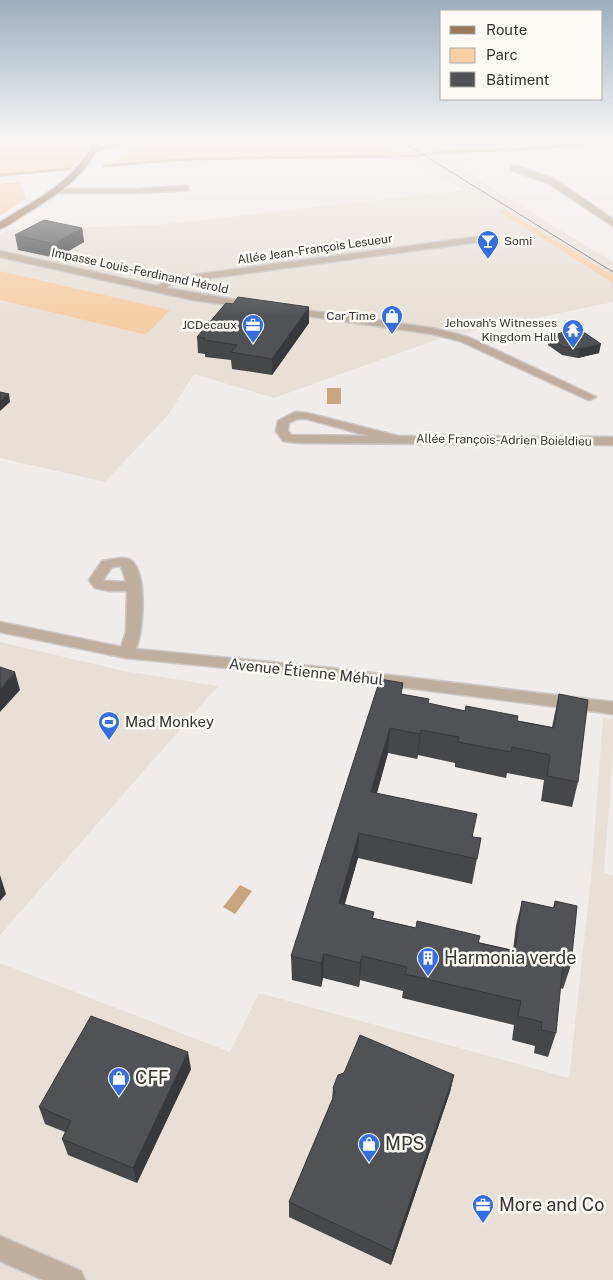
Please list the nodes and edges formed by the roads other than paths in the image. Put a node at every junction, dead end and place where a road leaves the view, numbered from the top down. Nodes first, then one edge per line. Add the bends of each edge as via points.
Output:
1 (42, 198) edge
2 (576, 198) edge
3 (613, 223) edge
4 (0, 226) edge
5 (476, 240) dead end
6 (0, 254) edge
7 (159, 289) junction
8 (260, 306) edge
9 (279, 309) edge
10 (590, 397) dead end
11 (395, 439) junction
12 (613, 441) edge
13 (134, 586) dead end
14 (0, 627) edge
15 (126, 653) junction
16 (613, 708) edge
17 (0, 1248) edge
18 (72, 1280) edge

1 - 4 main road
2 - 3 street
5 - 7 street, Allée Jean-François Lesueur via 170,281
6 - 7 street, Impasse Louis-Ferdinand Hérold
7 - 8 street, Impasse Louis-Ferdinand Hérold
9 - 10 street via 464,339
11 - 11 street, Allée François-Adrien Boieldieu via 296,415 284,421 282,431 287,438 293,439
11 - 12 street, Allée François-Adrien Boieldieu
13 - 15 street via 132,637
14 - 15 street, Avenue Étienne Méhul
15 - 16 street, Avenue Étienne Méhul via 330,673
17 - 18 street

